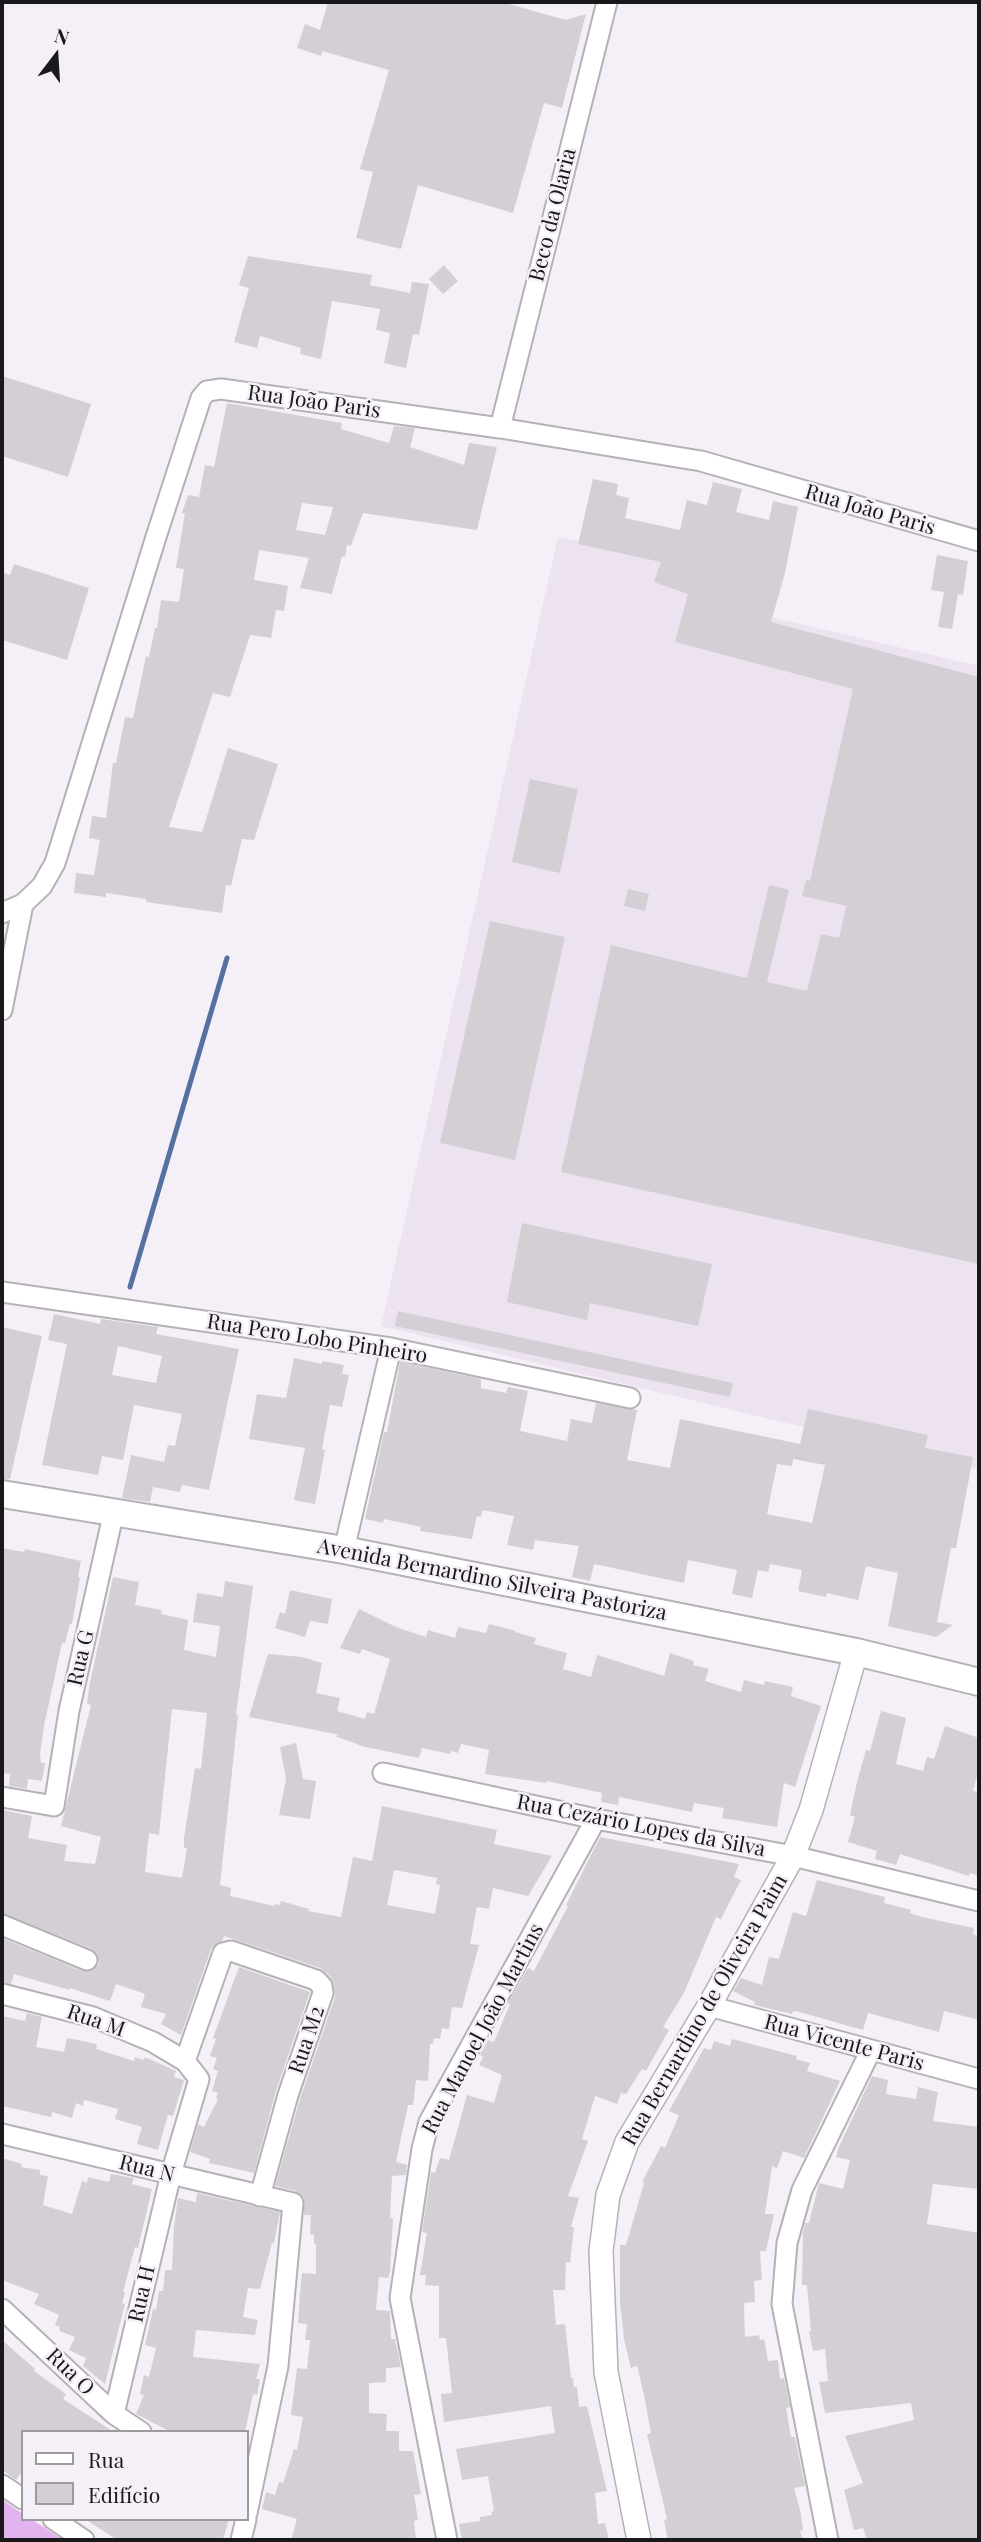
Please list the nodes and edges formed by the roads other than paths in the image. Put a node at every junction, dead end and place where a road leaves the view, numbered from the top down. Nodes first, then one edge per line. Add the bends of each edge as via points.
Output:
1 (607, 2) edge
2 (500, 428) junction
3 (979, 541) edge
4 (23, 904) junction
5 (2, 914) edge
6 (2, 1010) edge
7 (2, 1292) edge
8 (391, 1348) junction
9 (630, 1398) dead end
10 (2, 1494) edge
11 (114, 1511) junction
12 (344, 1550) junction
13 (856, 1652) junction
14 (979, 1682) edge
15 (383, 1773) dead end
16 (2, 1797) edge
17 (596, 1819) junction
18 (793, 1856) junction
19 (979, 1901) edge
20 (2, 1925) edge
21 (87, 1960) dead end
22 (2, 1994) edge
23 (709, 2006) junction
24 (871, 2050) junction
25 (185, 2060) junction
26 (979, 2079) edge
27 (2, 2134) edge
28 (171, 2174) junction
29 (260, 2196) junction
30 (2, 2309) edge
31 (114, 2414) junction
32 (138, 2430) edge
33 (2, 2485) edge
34 (249, 2491) edge
35 (21, 2498) edge
36 (56, 2521) edge
37 (246, 2521) edge
38 (84, 2540) edge
39 (242, 2540) edge
40 (447, 2540) edge
41 (639, 2540) edge
42 (828, 2540) edge

1 - 2 street, Beco da Olaria
2 - 3 street, Rua João Paris via 701,461
2 - 4 street, Rua João Paris via 221,389 207,391 160,525 55,863 42,886
4 - 5 street, Rua João Paris
4 - 6 street
7 - 8 street, Rua Pero Lobo Pinheiro
8 - 9 street, Rua Pero Lobo Pinheiro
8 - 12 street
10 - 11 main road, Avenida Bernardino Silveira Pastoriza
11 - 12 main road, Avenida Bernardino Silveira Pastoriza
11 - 16 street, Rua G via 69,1712 54,1807
12 - 13 main road, Avenida Bernardino Silveira Pastoriza
13 - 14 main road, Avenida Bernardino Silveira Pastoriza
13 - 18 street, Rua Bernardino de Oliveira Paim via 811,1810
15 - 17 street, Rua Cezário Lopes da Silva
17 - 18 street, Rua Cezário Lopes da Silva
17 - 40 street, Rua Manoel João Martins via 435,2111 422,2149 400,2298
18 - 19 street, Rua Cezário Lopes da Silva
18 - 23 street, Rua Bernardino de Oliveira Paim
20 - 21 street
22 - 25 street, Rua M via 93,2017
23 - 24 street, Rua Vicente Paris
23 - 41 street, Rua Bernardino de Oliveira Paim via 627,2142 608,2195 601,2251 606,2372
24 - 26 street, Rua Vicente Paris
24 - 42 street via 802,2190 787,2243 782,2304
25 - 28 street via 199,2079
25 - 29 street, Rua M2 via 223,1953 231,1951 322,1986
27 - 28 street, Rua N
28 - 29 street, Rua N
28 - 31 street, Rua H
29 - 34 street, Rua N via 293,2203 278,2366
30 - 31 street, Rua O
31 - 32 street, Rua O
33 - 35 street
36 - 38 street
37 - 39 street

